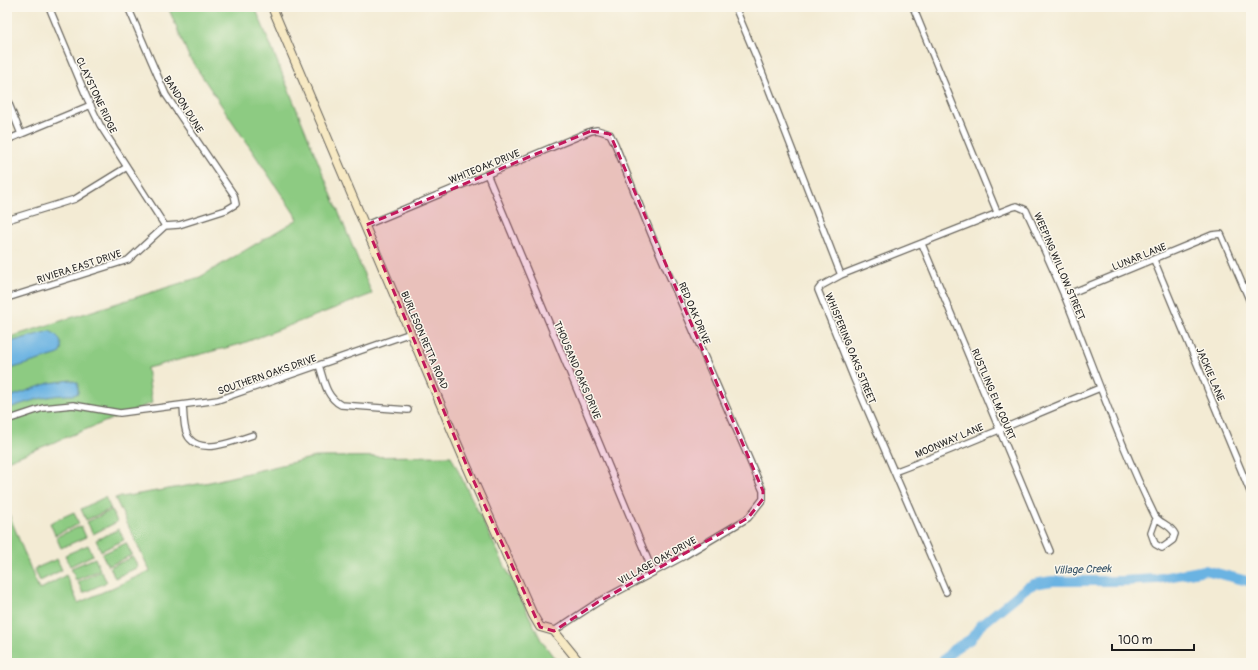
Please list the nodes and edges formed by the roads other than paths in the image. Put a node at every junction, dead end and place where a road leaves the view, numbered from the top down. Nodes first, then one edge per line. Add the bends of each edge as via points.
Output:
1 (49, 7) edge
2 (128, 7) edge
3 (272, 7) edge
4 (734, 7) edge
5 (913, 7) edge
6 (7, 99) edge
7 (91, 105) junction
8 (21, 134) junction
9 (610, 134) joint
10 (7, 140) edge
11 (127, 167) junction
12 (487, 174) junction
13 (997, 212) junction
14 (7, 220) edge
15 (366, 225) junction
16 (165, 226) junction
17 (922, 244) junction
18 (1154, 260) junction
19 (841, 275) junction
20 (1064, 296) junction
21 (7, 298) edge
22 (1251, 304) edge
23 (411, 333) junction
24 (319, 366) junction
25 (1100, 388) junction
26 (183, 405) junction
27 (408, 410) dead end
28 (7, 420) edge
29 (999, 429) junction
30 (252, 435) dead end
31 (894, 472) junction
32 (1251, 494) edge
33 (763, 499) joint
34 (1156, 519) junction
35 (1050, 551) dead end
36 (653, 572) junction
37 (946, 592) dead end
38 (554, 631) junction
39 (580, 663) edge

1 - 7 street, CLAYSTONE RIDGE
2 - 16 street, BANDON DUNE via 166,95 234,195 236,204 226,210 179,225
3 - 15 street, BURLESON RETTA ROAD
4 - 19 street via 757,59
5 - 13 street
6 - 8 street
7 - 8 street
7 - 11 street, CLAYSTONE RIDGE via 100,125
8 - 10 street
9 - 12 street, WHITEOAK DRIVE via 591,131
9 - 33 street, RED OAK DRIVE via 762,491
11 - 14 street via 74,199
11 - 16 street, CLAYSTONE RIDGE
12 - 15 street, WHITEOAK DRIVE
12 - 36 street, THOUSAND OAKS DRIVE
13 - 17 street
13 - 20 street, WEEPING WILLOW STREET via 1018,206 1026,210
15 - 23 street, BURLESON RETTA ROAD
16 - 21 street, RIVIERA EAST DRIVE via 128,260
17 - 19 street
17 - 29 street, RUSTLING ELM COURT
18 - 20 street, LUNAR LANE
18 - 22 street, LUNAR LANE via 1212,235 1221,234
18 - 32 street, JACKIE LANE
19 - 31 street, WHISPERING OAKS STREET via 818,290
20 - 25 street, WEEPING WILLOW STREET
23 - 24 street, SOUTHERN OAKS DRIVE
23 - 38 street, BURLESON RETTA ROAD via 533,615 540,627
24 - 26 street, SOUTHERN OAKS DRIVE via 218,400
24 - 27 street via 329,395 341,405
25 - 29 street, MOONWAY LANE
25 - 34 street, WEEPING WILLOW STREET
26 - 28 street, SOUTHERN OAKS DRIVE via 120,412 73,405 43,408
26 - 30 street via 187,432 190,439 199,445 211,447
29 - 31 street, MOONWAY LANE
29 - 35 street, RUSTLING ELM COURT
31 - 37 street, WHISPERING OAKS STREET
33 - 36 street, VILLAGE OAK DRIVE via 748,518
34 - 34 street via 1172,528 1175,534 1173,540 1162,548 1155,544 1151,533
36 - 38 street, VILLAGE OAK DRIVE via 598,602
38 - 39 street, BURLESON RETTA ROAD

